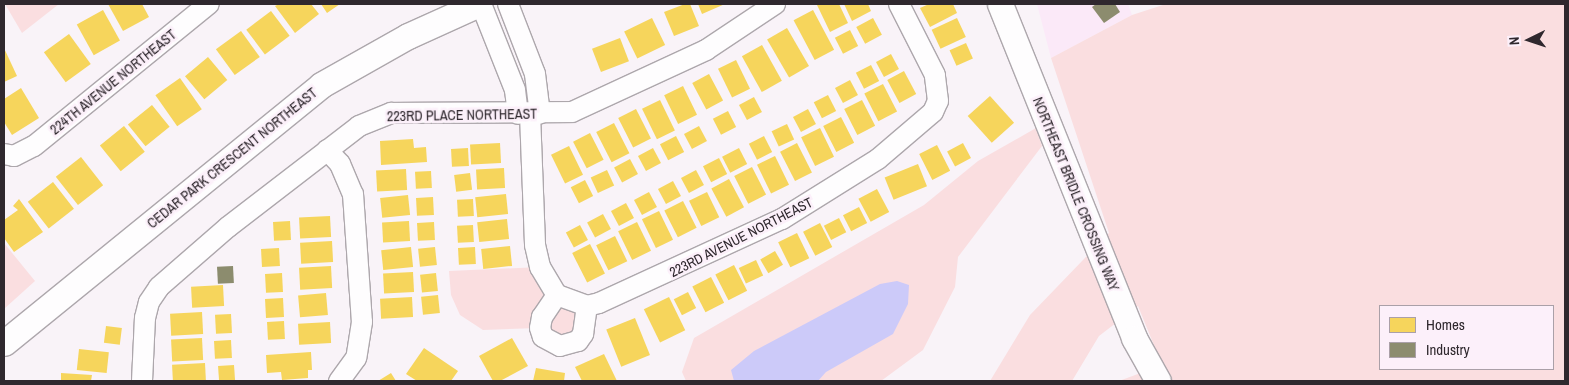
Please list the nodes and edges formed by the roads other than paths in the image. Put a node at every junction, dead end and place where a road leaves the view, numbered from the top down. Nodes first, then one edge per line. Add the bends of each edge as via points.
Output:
1 (209, 4) edge
2 (480, 4) edge
3 (508, 4) edge
4 (775, 4) edge
5 (899, 4) edge
6 (1000, 4) edge
7 (529, 114) junction
8 (327, 150) junction
9 (9, 155) edge
10 (557, 295) junction
11 (587, 306) junction
12 (4, 343) edge
13 (142, 381) edge
14 (339, 381) edge
15 (1158, 381) edge

1 - 9 street, 224TH AVENUE NORTHEAST via 34,146
2 - 7 street via 515,90
2 - 12 street, CEDAR PARK CRESCENT NORTHEAST via 408,36 321,85
3 - 7 street via 535,74
4 - 7 street, 223RD PLACE NORTHEAST via 698,54 572,112
5 - 11 street, 223RD AVENUE NORTHEAST via 935,75 938,101 933,112 878,159 782,220 636,289
6 - 15 street, NORTHEAST BRIDLE CROSSING WAY via 1125,316 1147,366
7 - 8 street, 223RD PLACE NORTHEAST via 391,114 359,126
7 - 10 street via 536,256
8 - 13 street, 223RD PLACE NORTHEAST via 228,226 159,287 148,302 145,318
8 - 14 street via 340,164 353,194 362,312 361,340 356,358
10 - 11 street
10 - 11 street via 542,317 540,328 543,337 560,346 578,341 583,334

